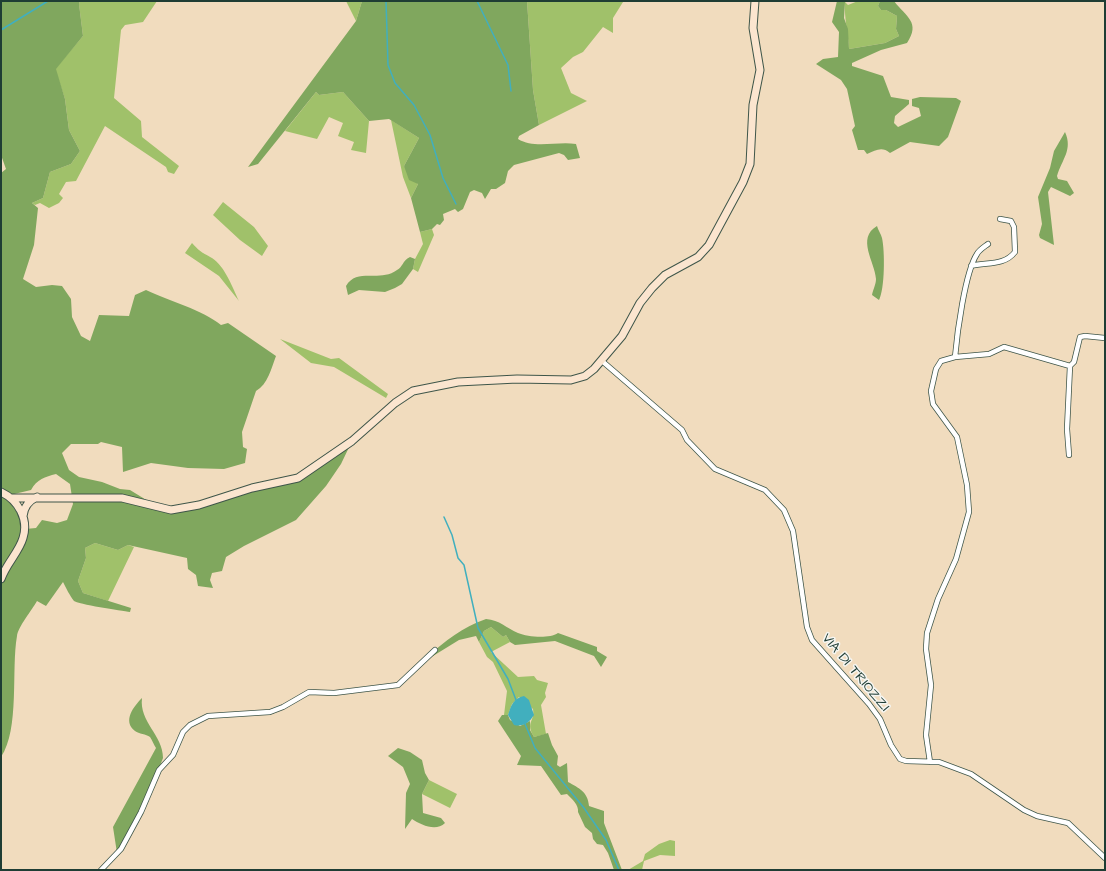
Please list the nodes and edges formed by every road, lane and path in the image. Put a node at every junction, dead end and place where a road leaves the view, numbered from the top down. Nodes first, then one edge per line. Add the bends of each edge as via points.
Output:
1 (755, 1) edge
2 (1000, 219) dead end
3 (988, 244) dead end
4 (971, 266) junction
5 (1105, 338) edge
6 (955, 357) junction
7 (602, 361) junction
8 (1070, 366) junction
9 (1069, 455) dead end
10 (1, 492) edge
11 (40, 497) junction
12 (11, 498) junction
13 (23, 516) junction
14 (1, 579) edge
15 (435, 650) dead end
16 (930, 762) junction
17 (1105, 858) edge
18 (101, 870) edge

1 - 7 street via 753,28 760,70 753,105 750,164 743,182 710,245 698,257 665,276 652,288 622,336
2 - 4 street via 1010,221 1014,227 1015,252 1000,263 989,262
3 - 4 street via 977,254
4 - 6 street via 957,332
5 - 8 street via 1080,337 1074,362
6 - 8 street via 989,354 1004,347
6 - 16 street via 941,362 936,368 931,398 957,437 967,485 969,512 956,558 938,599 927,633 926,649 931,685 926,735
7 - 11 street via 578,379 562,381 517,378 458,382 413,391 395,403 352,441 298,478 252,488 199,505 171,510 122,498
7 - 16 street, VIA DI TRIOZZI via 682,430 687,440 715,469 766,490 781,507 794,531 807,627 812,640 869,704 880,719 900,759
8 - 9 street via 1067,429
10 - 12 street
11 - 12 street
11 - 13 street via 29,502
12 - 13 street
13 - 14 street via 23,539
15 - 18 street via 398,685 334,693 309,692 270,712 208,716 190,725 183,732 173,755 159,770 142,812 121,849
16 - 17 street, VIA DI TRIOZZI via 947,764 970,774 1037,816 1068,823

